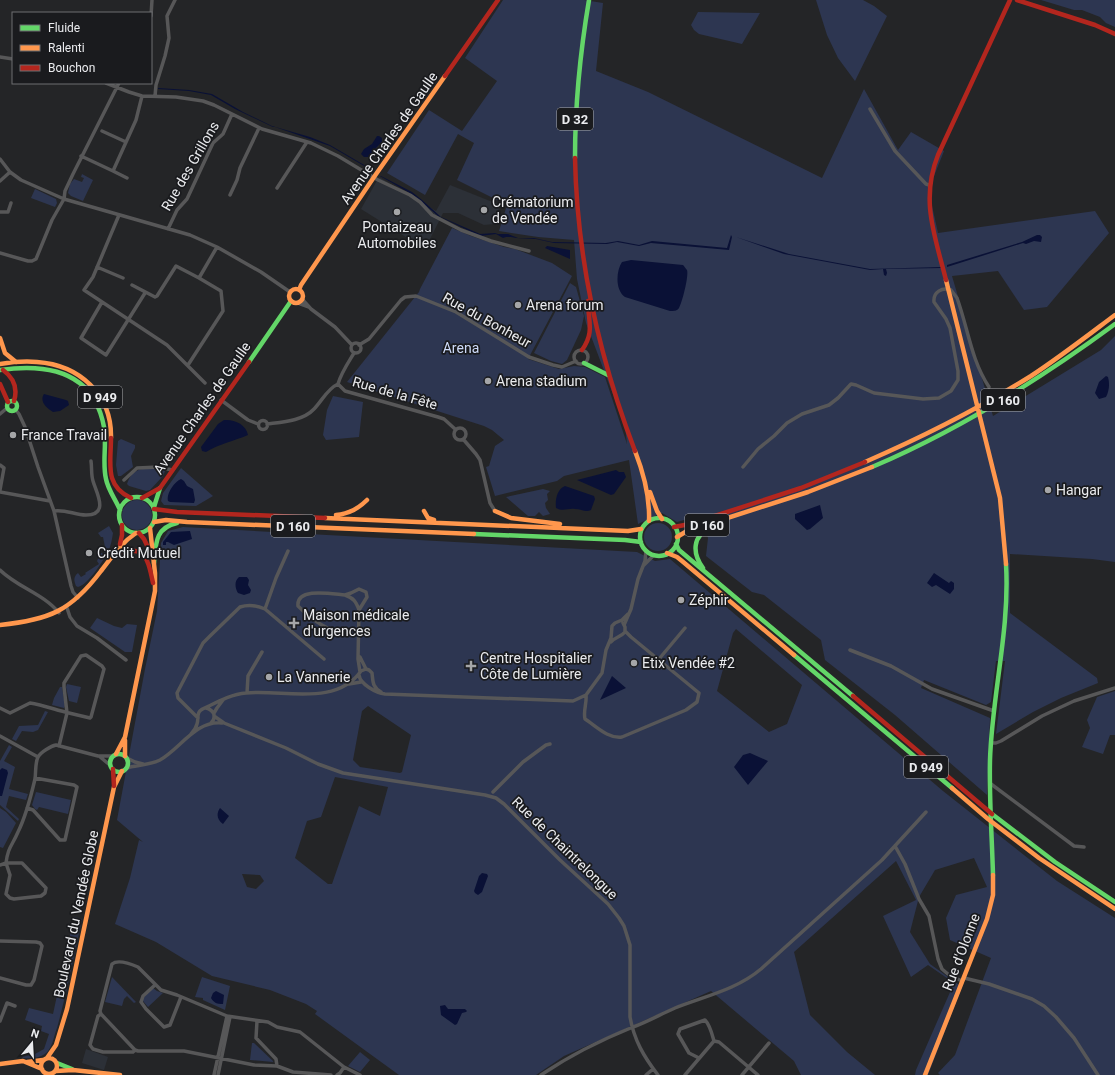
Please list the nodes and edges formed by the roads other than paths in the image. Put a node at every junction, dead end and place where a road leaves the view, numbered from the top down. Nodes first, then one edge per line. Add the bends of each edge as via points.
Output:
1 (152, 0) edge
2 (175, 0) edge
3 (498, 0) edge
4 (589, 0) edge
5 (1010, 0) edge
6 (1017, 0) edge
7 (151, 12) edge
8 (1115, 34) edge
9 (0, 57) edge
10 (12, 59) edge
11 (109, 84) edge
12 (118, 84) edge
13 (117, 87) junction
14 (142, 96) junction
15 (155, 96) junction
16 (870, 109) dead end
17 (232, 114) junction
18 (259, 128) junction
19 (102, 131) dead end
20 (126, 142) junction
21 (307, 142) junction
22 (81, 156) junction
23 (0, 159) edge
24 (113, 171) junction
25 (10, 172) junction
26 (374, 177) junction
27 (127, 178) dead end
28 (0, 181) edge
29 (929, 185) junction
30 (278, 188) dead end
31 (230, 195) dead end
32 (64, 199) junction
33 (11, 203) dead end
34 (0, 212) edge
35 (119, 215) junction
36 (168, 229) junction
37 (217, 247) junction
38 (529, 251) dead end
39 (0, 253) edge
40 (97, 267) junction
41 (123, 278) dead end
42 (199, 278) junction
43 (132, 285) dead end
44 (588, 289) junction
45 (948, 289) junction
46 (299, 290) junction
47 (290, 292) junction
48 (145, 293) junction
49 (302, 298) junction
50 (291, 301) junction
51 (102, 302) junction
52 (298, 303) junction
53 (311, 309) junction
54 (1115, 315) edge
55 (129, 320) junction
56 (1115, 324) edge
57 (0, 338) edge
58 (352, 345) junction
59 (360, 345) junction
60 (582, 350) junction
61 (354, 353) junction
62 (576, 361) junction
63 (16, 362) junction
64 (584, 363) junction
65 (0, 364) edge
66 (188, 365) junction
67 (18, 367) junction
68 (1, 370) edge
69 (608, 375) junction
70 (12, 377) junction
71 (205, 383) dead end
72 (0, 384) edge
73 (338, 384) junction
74 (989, 387) dead end
75 (221, 400) junction
76 (14, 401) junction
77 (8, 402) junction
78 (7, 408) junction
79 (15, 409) junction
80 (0, 414) edge
81 (258, 424) junction
82 (267, 424) junction
83 (456, 429) junction
84 (463, 439) junction
85 (91, 462) dead end
86 (0, 465) edge
87 (743, 467) dead end
88 (172, 470) junction
89 (124, 480) dead end
90 (646, 481) junction
91 (160, 488) junction
92 (0, 491) edge
93 (131, 498) junction
94 (142, 498) junction
95 (367, 500) dead end
96 (50, 501) junction
97 (154, 508) junction
98 (120, 510) junction
99 (54, 511) junction
100 (424, 511) dead end
101 (495, 511) joint
102 (737, 515) junction
103 (285, 516) junction
104 (662, 518) junction
105 (648, 521) junction
106 (154, 522) junction
107 (187, 522) junction
108 (451, 523) junction
109 (122, 525) junction
110 (674, 527) junction
111 (150, 528) junction
112 (601, 530) junction
113 (641, 530) junction
114 (137, 533) junction
115 (677, 537) junction
116 (641, 542) junction
117 (120, 544) junction
118 (676, 544) junction
119 (646, 550) junction
120 (288, 551) dead end
121 (667, 553) junction
122 (113, 555) junction
123 (654, 555) junction
124 (154, 561) junction
125 (642, 568) junction
126 (0, 570) edge
127 (706, 573) junction
128 (155, 591) junction
129 (354, 592) junction
130 (345, 595) junction
131 (353, 598) junction
132 (79, 599) junction
133 (356, 603) junction
134 (362, 603) junction
135 (67, 608) junction
136 (265, 609) junction
137 (359, 610) junction
138 (59, 612) junction
139 (628, 614) junction
140 (620, 622) junction
141 (0, 625) edge
142 (624, 625) junction
143 (685, 628) dead end
144 (626, 631) junction
145 (612, 632) junction
146 (347, 635) dead end
147 (623, 635) junction
148 (618, 636) junction
149 (631, 637) junction
150 (608, 646) junction
151 (850, 650) dead end
152 (262, 652) dead end
153 (358, 652) junction
154 (324, 659) dead end
155 (658, 659) junction
156 (126, 660) dead end
157 (366, 669) junction
158 (359, 674) junction
159 (372, 679) junction
160 (363, 682) junction
161 (349, 684) junction
162 (1115, 688) edge
163 (247, 692) junction
164 (392, 694) junction
165 (586, 695) junction
166 (225, 698) junction
167 (0, 708) edge
168 (189, 708) junction
169 (206, 708) junction
170 (200, 710) junction
171 (994, 711) junction
172 (67, 713) junction
173 (214, 715) junction
174 (198, 719) junction
175 (224, 723) junction
176 (209, 724) junction
177 (191, 734) junction
178 (0, 736) edge
179 (125, 737) junction
180 (991, 743) junction
181 (550, 744) dead end
182 (59, 746) junction
183 (115, 755) junction
184 (98, 756) junction
185 (126, 757) junction
186 (38, 758) junction
187 (146, 764) junction
188 (112, 768) junction
189 (124, 769) junction
190 (35, 778) junction
191 (991, 784) junction
192 (114, 787) junction
193 (493, 792) dead end
194 (27, 808) junction
195 (926, 812) dead end
196 (895, 846) junction
197 (1084, 847) dead end
198 (6, 863) junction
199 (0, 865) edge
200 (1115, 902) edge
201 (1115, 909) edge
202 (0, 941) edge
203 (0, 978) edge
204 (963, 980) junction
205 (155, 985) junction
206 (181, 997) junction
207 (15, 1006) dead end
208 (101, 1014) junction
209 (229, 1016) junction
210 (257, 1020) junction
211 (0, 1021) edge
212 (632, 1028) junction
213 (714, 1041) junction
214 (769, 1043) dead end
215 (56, 1045) junction
216 (135, 1050) junction
217 (699, 1058) junction
218 (45, 1059) junction
219 (220, 1059) junction
220 (28, 1062) junction
221 (57, 1062) junction
222 (0, 1064) edge
223 (277, 1066) junction
224 (344, 1067) junction
225 (749, 1067) junction
226 (653, 1069) junction
227 (73, 1070) junction
228 (56, 1071) junction
229 (42, 1072) edge
230 (51, 1074) edge
231 (120, 1075) edge
232 (214, 1075) edge
233 (218, 1075) edge
234 (332, 1075) edge
235 (337, 1075) edge
236 (360, 1075) edge
237 (540, 1075) edge
238 (646, 1075) edge
239 (658, 1075) edge
240 (685, 1075) edge
241 (742, 1075) edge
242 (758, 1075) edge
243 (925, 1075) edge
244 (1098, 1075) edge

1 - 7 street
2 - 15 street via 167,16 169,38
3 - 26 main road, Avenue Charles de Gaulle
4 - 44 main road, D 32 via 580,50 574,125 575,186
5 - 29 main road, Rue d'Olonne via 933,166
6 - 8 main road
9 - 10 street
11 - 13 street
12 - 13 street
13 - 14 street
13 - 22 street
14 - 15 street
14 - 20 street via 136,120
15 - 17 street via 203,101
16 - 29 street via 895,151
17 - 18 street
17 - 36 street, Rue des Grillons via 223,134 213,143 187,198 177,210
18 - 21 street
18 - 31 street
19 - 20 street
20 - 24 street
21 - 26 street
21 - 30 street
22 - 24 street
22 - 32 street via 65,191
23 - 25 street
24 - 27 street
25 - 28 street
25 - 32 street via 21,180
26 - 38 street via 410,194 432,215 461,230
26 - 46 main road, Avenue Charles de Gaulle
29 - 45 main road, Rue d'Olonne via 931,218
32 - 35 street
32 - 39 street via 34,260 28,261
33 - 34 street via 8,212
35 - 36 street
35 - 40 street
36 - 37 street
37 - 42 street
37 - 47 street
40 - 41 street
40 - 51 street via 84,290
42 - 48 street via 176,266 157,296
42 - 66 street via 221,291 223,311
43 - 48 street
44 - 60 main road via 591,331 588,343
44 - 69 main road, D 32
45 - 74 street via 957,298 976,362
45 - 87 street via 938,291 934,299 950,328 958,370 956,384 948,393 938,398 922,400 874,393 851,384 829,405 802,414 787,423 758,449
45 - 171 main road, Rue d'Olonne via 1000,498 1005,542 1007,587 1004,634
46 - 47 main road
46 - 49 main road
47 - 50 main road
48 - 55 street
49 - 52 main road
49 - 53 street
50 - 52 main road
50 - 75 main road, Avenue Charles de Gaulle
51 - 55 street
51 - 55 street via 81,338 106,355
52 - 53 street
53 - 58 street via 335,327
54 - 110 main road, D 160 via 1021,382 914,441 767,499
55 - 66 street via 167,345
56 - 102 main road, D 160 via 1025,387 935,437 847,477
57 - 63 main road via 5,353
58 - 59 street
58 - 61 street via 351,350
59 - 61 street via 360,351
59 - 62 street, Rue du Bonheur via 369,339 401,300 416,296 456,312 529,357 558,366
60 - 62 street via 576,352
60 - 64 street via 588,356
61 - 73 street, Rue de la Fête
62 - 64 street
63 - 65 main road, D 949
63 - 93 main road, D 949 via 41,361 57,364 79,375 96,391 110,420 112,480 119,492
64 - 69 main road
66 - 71 street
67 - 68 main road, D 949
67 - 70 main road
67 - 98 main road, D 949 via 40,367 62,372 81,384 95,401 105,429 106,481
68 - 70 main road
69 - 90 main road, D 32
70 - 76 main road via 16,394
72 - 77 main road
73 - 82 street via 331,388 308,415
73 - 83 street, Rue de la Fête via 345,391 444,419
75 - 81 street
75 - 88 main road, Avenue Charles de Gaulle
76 - 77 main road
76 - 79 main road via 17,405
77 - 78 main road
78 - 79 main road via 11,411
78 - 80 street
79 - 96 street via 25,427
81 - 82 street via 263,421
81 - 82 street via 263,430
83 - 84 street, Rue de la Fête via 454,437 457,440
83 - 84 street, Rue de la Fête via 465,430 466,436
84 - 101 street, Rue de la Fête via 480,460 488,495
85 - 99 street via 93,480 100,500 99,508 84,515 62,510
86 - 92 street via 4,468
88 - 89 street via 159,467 137,468
88 - 91 main road, Avenue Charles de Gaulle
90 - 104 main road, D 32
90 - 105 main road, D 32 via 649,497
91 - 94 main road
91 - 97 main road
92 - 96 street
93 - 94 main road
93 - 98 main road via 124,502
94 - 97 main road via 149,501
95 - 103 main road via 348,514
96 - 99 street
97 - 103 main road, D 160 via 172,512
97 - 106 main road
98 - 109 main road
99 - 132 street via 71,586
100 - 108 main road via 428,518
101 - 112 main road via 518,519
102 - 115 main road, D 160 via 687,531
102 - 127 main road via 706,529 699,537 696,553
103 - 108 main road, D 160
104 - 105 main road
104 - 110 main road
105 - 113 main road
106 - 107 main road, D 160
106 - 111 main road
107 - 116 main road, D 160
107 - 124 main road, D 160 via 169,525 160,533 156,541
108 - 112 main road, D 160
109 - 114 main road
109 - 117 main road
110 - 115 main road
111 - 114 main road
111 - 124 main road
112 - 113 main road, D 160
113 - 116 main road
114 - 117 main road
114 - 124 main road via 144,539
115 - 118 main road
116 - 119 main road
117 - 122 main road
118 - 121 main road
118 - 127 main road, D 949 via 681,552
119 - 123 main road
119 - 125 street
120 - 136 street
121 - 123 main road
121 - 201 main road, D 949 via 682,561 988,819 1039,858
122 - 128 main road via 132,549 144,554 150,564
122 - 132 main road
123 - 125 street
124 - 128 main road
125 - 139 street
126 - 138 street
127 - 200 main road, D 949 via 992,814 1055,862
128 - 179 main road
129 - 130 street
129 - 131 street
129 - 134 street via 359,589 366,592 366,598
130 - 131 street
130 - 146 street via 308,594 299,599 298,606 320,625
131 - 133 street
132 - 135 main road
133 - 134 street
133 - 137 street
134 - 137 street
135 - 138 main road
135 - 156 street via 77,626
136 - 154 street
136 - 168 street via 246,605 240,607 203,643 176,695
137 - 153 street
138 - 141 main road via 36,620
139 - 140 street
139 - 142 street
140 - 142 street
140 - 145 street via 612,626
142 - 144 street
143 - 155 street
144 - 147 street
144 - 149 street
145 - 148 street
145 - 150 street
147 - 148 street
147 - 149 street
148 - 150 street
149 - 155 street
150 - 165 street via 603,670
151 - 171 street via 891,666 932,689
152 - 163 street via 248,676
153 - 157 street
153 - 158 street
155 - 165 street via 699,693 697,702 686,710 617,738 585,719
157 - 158 street
157 - 159 street via 372,673
158 - 160 street
158 - 161 street
159 - 160 street
159 - 164 street via 377,689
160 - 161 street
160 - 164 street via 375,692
161 - 163 street via 338,690 321,693
162 - 180 street via 1074,701 996,743
163 - 166 street
164 - 165 street via 573,701
166 - 169 street
166 - 173 street
167 - 172 street via 10,713 30,703
168 - 170 street
168 - 174 street
169 - 170 street
169 - 173 street
170 - 174 street
171 - 180 main road, Rue d'Olonne
172 - 172 street via 64,683 81,656 85,655 104,669 93,715 90,718
172 - 182 street
173 - 175 street, Rue de Chaintrelongue
173 - 176 street via 213,721
174 - 176 street via 200,723
174 - 177 street via 197,726
175 - 176 street, Rue de Chaintrelongue
175 - 212 street, Rue de Chaintrelongue via 344,773 492,796 500,801 608,904 624,926 630,945
176 - 177 street
177 - 187 street via 163,758
178 - 186 street
179 - 183 main road
179 - 185 main road
180 - 191 main road, Rue d'Olonne
181 - 193 street via 523,762
182 - 184 street
182 - 186 street via 53,746
183 - 184 street
183 - 185 main road
183 - 188 main road via 111,760
184 - 188 street
185 - 187 street
185 - 189 main road via 128,763
186 - 190 street
187 - 189 street
188 - 189 main road via 118,771
188 - 192 main road, Boulevard du Vendée Globe
189 - 192 main road, Boulevard du Vendée Globe
190 - 194 street
190 - 194 street via 77,787 65,840 60,840 33,810
191 - 197 street via 1074,846
191 - 204 main road, Rue d'Olonne via 994,883 984,926
192 - 215 main road, Boulevard du Vendée Globe via 69,998
194 - 198 street via 8,851
195 - 196 street
196 - 204 street via 928,916 942,969 949,975
196 - 212 street via 748,979
198 - 198 street via 10,875 6,894 10,898 41,896 45,893 46,888 25,865
198 - 199 street
202 - 203 street via 36,942 42,946 31,985
204 - 243 main road, Rue d'Olonne
204 - 244 street via 989,984 1032,999 1044,1006 1074,1038
205 - 206 street via 161,990
205 - 206 street via 143,996 141,1002 164,1027 170,1025
205 - 208 street via 138,968 115,962 110,968
206 - 209 street
207 - 211 street via 7,1003
208 - 216 street
208 - 216 street via 98,1016 91,1047 104,1052
209 - 210 street
209 - 219 street
210 - 223 street via 256,1038 276,1060
210 - 224 street via 300,1032
212 - 226 street, Rue de Chaintrelongue via 641,1051
212 - 237 street
213 - 217 street
213 - 217 street via 705,1020 680,1029 678,1034 689,1053
213 - 225 street
214 - 225 street
215 - 218 main road, Boulevard du Vendée Globe
215 - 221 main road, Boulevard du Vendée Globe
216 - 219 street via 186,1052
217 - 240 street
218 - 220 main road
218 - 221 main road via 52,1058
218 - 229 main road via 41,1063
219 - 223 street
219 - 232 street
219 - 233 street
220 - 222 main road
220 - 229 main road
221 - 227 main road
221 - 228 main road
223 - 234 street via 289,1071
224 - 235 street
224 - 236 street
225 - 241 street
225 - 242 street
226 - 238 street
226 - 239 street, Rue de Chaintrelongue
227 - 228 main road
227 - 231 main road
228 - 230 main road
229 - 230 main road

